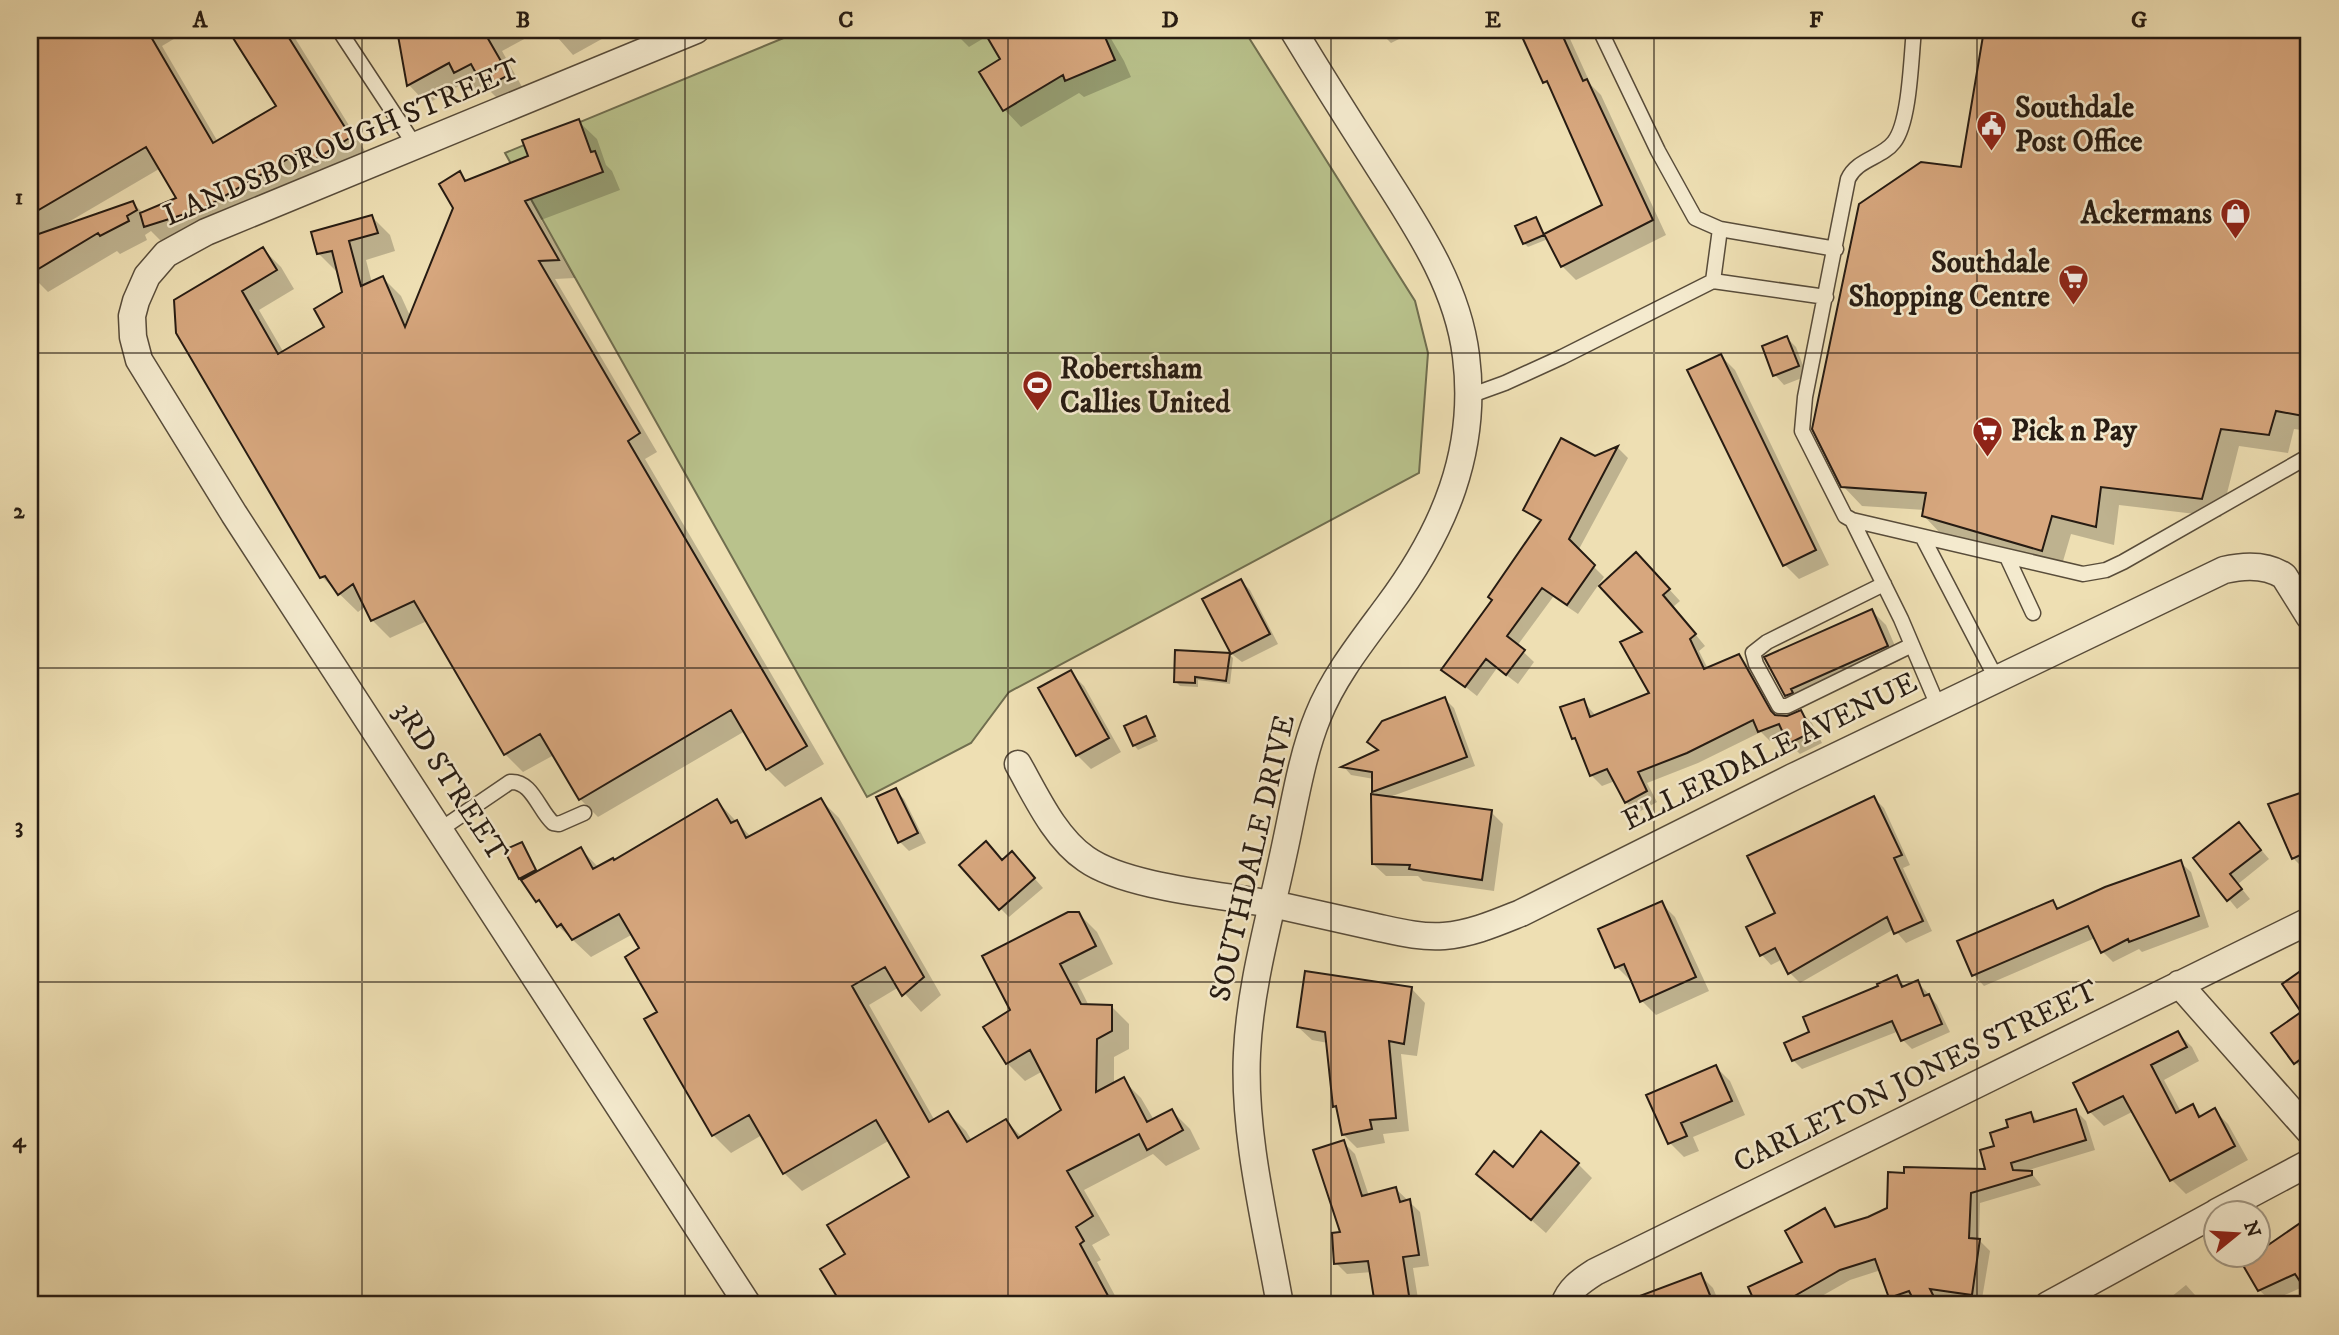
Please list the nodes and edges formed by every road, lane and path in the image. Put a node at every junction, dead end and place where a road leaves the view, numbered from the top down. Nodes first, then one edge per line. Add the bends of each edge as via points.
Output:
1 (339, 30) edge
2 (696, 30) edge
3 (1293, 30) edge
4 (1600, 30) edge
5 (1914, 30) edge
6 (416, 147) junction
7 (1720, 229) junction
8 (1836, 249) junction
9 (1713, 281) junction
10 (142, 285) joint
11 (1826, 297) junction
12 (1469, 396) junction
13 (2309, 456) edge
14 (1852, 520) junction
15 (1923, 538) junction
16 (2007, 557) junction
17 (1884, 584) junction
18 (2033, 613) dead end
19 (2309, 616) edge
20 (1912, 645) junction
21 (1996, 678) junction
22 (1938, 706) junction
23 (1018, 764) dead end
24 (584, 813) dead end
25 (441, 829) junction
26 (1273, 905) junction
27 (2309, 921) edge
28 (2179, 984) junction
29 (2309, 1131) edge
30 (2309, 1163) edge
31 (2245, 1198) edge
32 (2202, 1221) edge
33 (748, 1305) edge
34 (1280, 1305) edge
35 (1564, 1305) edge
36 (2048, 1305) edge

1 - 6 lane
2 - 6 street, LANDSBOROUGH STREET
3 - 12 street, SOUTHDALE DRIVE via 1409,215 1447,285 1464,339
4 - 7 lane via 1691,212 1702,223
5 - 8 lane via 1899,133 1894,143 1850,173
6 - 10 street, LANDSBOROUGH STREET via 194,238 154,264
7 - 8 lane
7 - 9 lane
8 - 11 lane
9 - 11 lane
9 - 12 lane via 1562,357
10 - 25 street, 3RD STREET via 132,329 143,368
11 - 14 lane via 1802,431 1839,508
12 - 26 street, SOUTHDALE DRIVE via 1461,464 1439,524 1318,716
13 - 16 lane via 2106,570 2082,574
14 - 15 lane
14 - 17 lane
15 - 16 lane
15 - 21 lane
16 - 18 lane
17 - 20 lane
17 - 20 lane via 1767,642 1753,653 1756,664 1779,706 1787,706
19 - 21 street, ELLERDALE AVENUE via 2284,576 2272,569 2242,566 2224,570
20 - 22 lane
21 - 22 street, ELLERDALE AVENUE
22 - 26 street, ELLERDALE AVENUE via 1490,926 1444,936 1417,936
23 - 26 street, ELLERDALE AVENUE via 1060,832 1098,867 1126,877
24 - 25 lane via 559,824 553,822 516,781
25 - 33 street, 3RD STREET
26 - 34 street, SOUTHDALE DRIVE via 1254,993 1246,1077 1252,1142
27 - 28 street, CARLETON JONES STREET
28 - 29 street
28 - 35 street, CARLETON JONES STREET via 1595,1272 1577,1285
30 - 31 street
32 - 36 street

